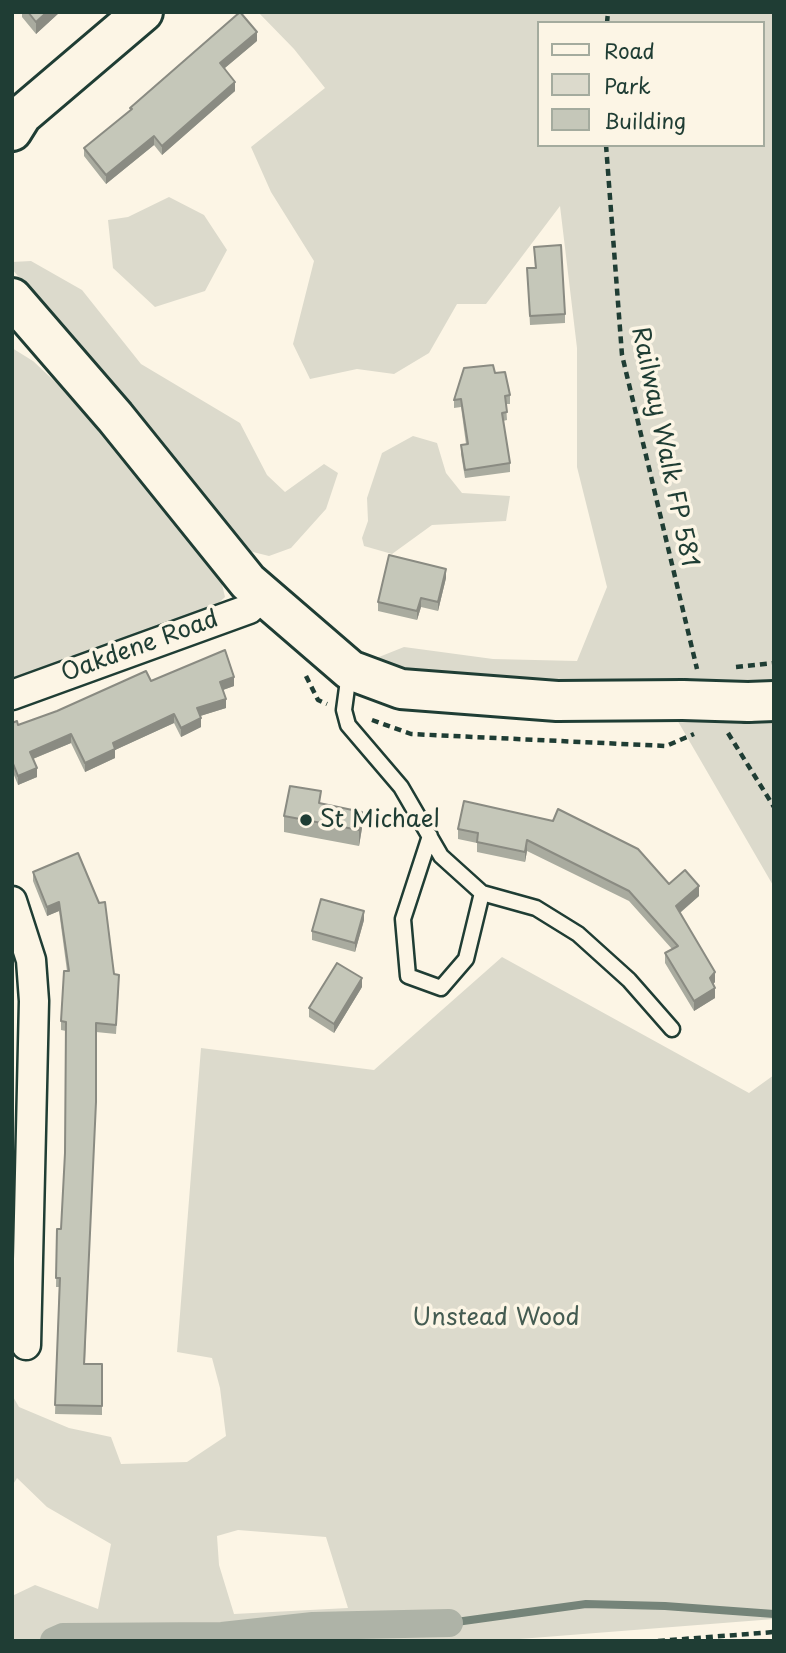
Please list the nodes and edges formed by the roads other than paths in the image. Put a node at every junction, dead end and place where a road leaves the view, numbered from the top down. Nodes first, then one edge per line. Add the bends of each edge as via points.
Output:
1 (143, 12) edge
2 (15, 122) edge
3 (12, 298) edge
4 (12, 322) edge
5 (47, 341) junction
6 (264, 594) junction
7 (350, 670) junction
8 (12, 695) edge
9 (747, 708) edge
10 (429, 836) junction
11 (482, 893) junction
12 (12, 901) edge
13 (673, 1029) dead end
14 (26, 1345) dead end

1 - 2 main road
3 - 5 main road
4 - 5 main road
5 - 6 main road via 115,417 248,582
6 - 7 main road
6 - 8 street, Oakdene Road via 249,609
7 - 9 main road, bridge via 401,689 557,701 694,684
7 - 10 lane via 344,710 348,725 401,787
10 - 11 lane via 441,856
10 - 11 lane via 403,919 408,976 441,988 466,959
11 - 13 lane via 536,908 578,934 629,980
12 - 14 street via 32,960 34,1000

